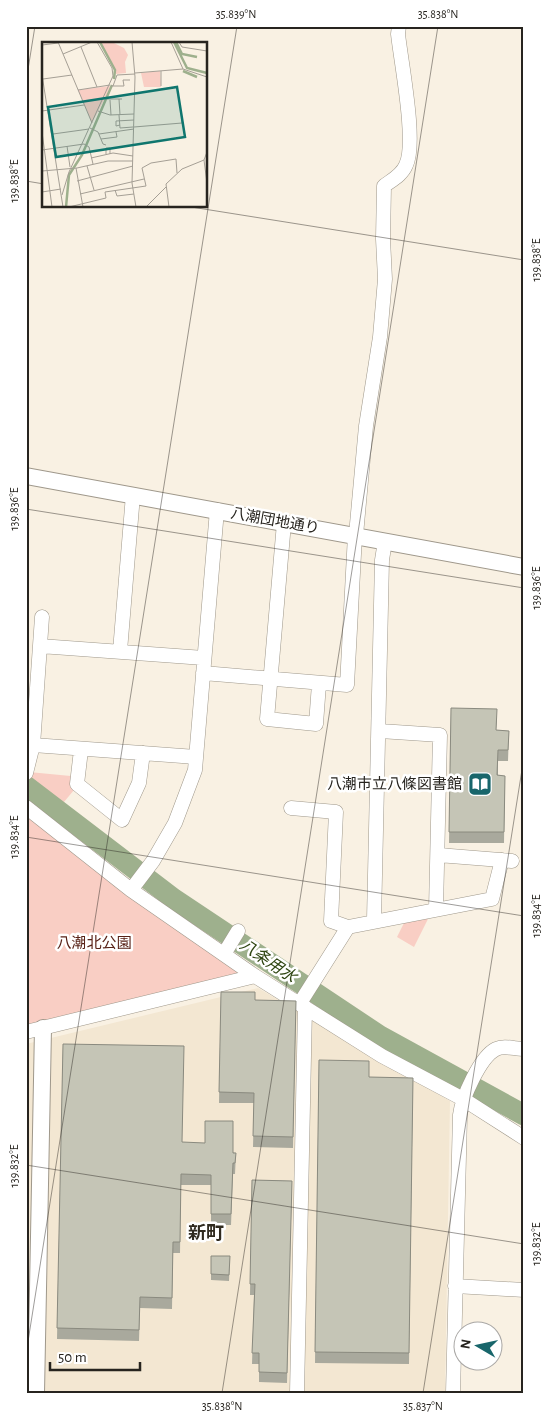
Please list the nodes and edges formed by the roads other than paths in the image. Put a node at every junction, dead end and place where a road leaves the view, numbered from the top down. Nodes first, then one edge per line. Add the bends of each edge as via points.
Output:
1 (399, 26) edge
2 (26, 476) edge
3 (133, 495) junction
4 (216, 510) junction
5 (284, 522) junction
6 (355, 535) junction
7 (385, 541) junction
8 (524, 568) edge
9 (42, 617) dead end
10 (40, 646) junction
11 (120, 651) junction
12 (204, 658) junction
13 (203, 673) junction
14 (270, 678) junction
15 (319, 684) junction
16 (380, 731) junction
17 (33, 745) junction
18 (81, 750) junction
19 (143, 753) junction
20 (196, 757) junction
21 (27, 771) edge
22 (26, 807) edge
23 (291, 808) dead end
24 (438, 855) junction
25 (134, 887) junction
26 (436, 909) junction
27 (374, 920) junction
28 (348, 926) junction
29 (238, 931) dead end
30 (226, 950) junction
31 (255, 976) junction
32 (303, 1003) junction
33 (43, 1028) junction
34 (26, 1032) edge
35 (524, 1049) edge
36 (463, 1099) junction
37 (524, 1138) edge
38 (455, 1286) junction
39 (524, 1290) edge
40 (36, 1393) edge
41 (297, 1393) edge
42 (453, 1393) edge

1 - 6 street via 410,138 407,164 401,174 384,186 385,279
2 - 3 street, 八潮団地通り
3 - 4 street, 八潮団地通り
3 - 11 street
4 - 5 street, 八潮団地通り
4 - 12 street
5 - 6 street, 八潮団地通り
5 - 14 street
6 - 7 street, 八潮団地通り
6 - 15 street via 347,685
7 - 8 street, 八潮団地通り
7 - 16 street
9 - 10 street
10 - 11 street
10 - 17 street
11 - 12 street
12 - 13 street
13 - 14 street
13 - 20 street
14 - 15 street
14 - 15 street via 267,719 316,724
16 - 24 street via 440,735
16 - 27 street
17 - 18 street
17 - 21 street
18 - 19 street
18 - 19 street via 77,784 122,820 140,783
19 - 20 street
20 - 25 street via 195,770 175,823
22 - 25 street
23 - 28 street via 336,812 331,921
24 - 26 street
24 - 26 street via 507,860 492,899
25 - 30 street
26 - 27 street
27 - 28 street
28 - 32 street
29 - 30 street
30 - 31 street
31 - 32 street
31 - 33 street
32 - 36 street via 382,1056
32 - 41 street
33 - 34 street
33 - 40 street
35 - 36 street via 505,1047 486,1057
36 - 37 street
36 - 38 street
38 - 39 street
38 - 42 street

